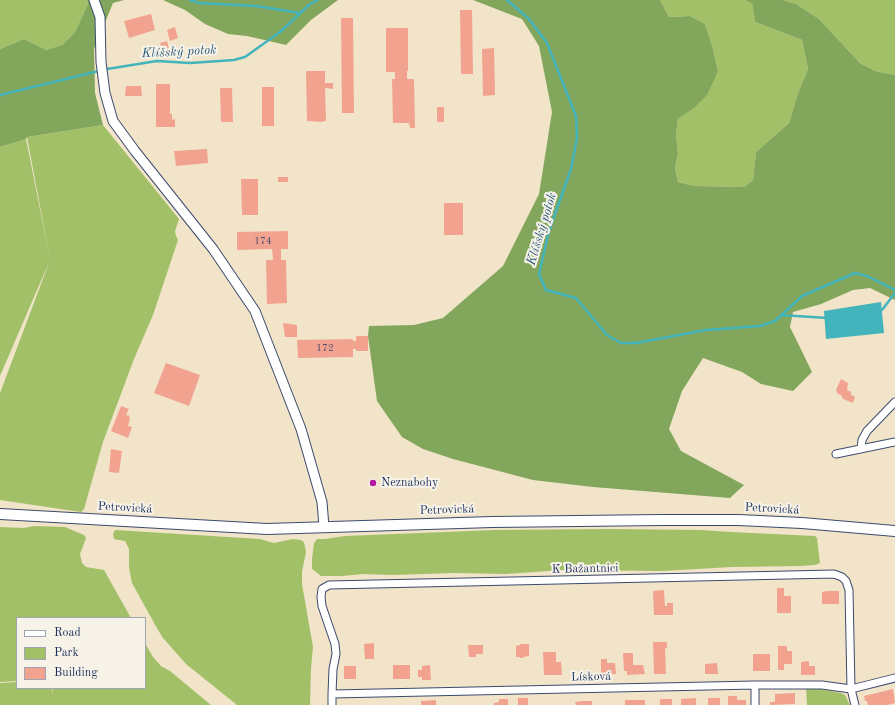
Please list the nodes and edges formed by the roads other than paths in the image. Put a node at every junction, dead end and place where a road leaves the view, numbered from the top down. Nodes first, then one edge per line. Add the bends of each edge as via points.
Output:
1 (94, 0) edge
2 (895, 402) edge
3 (895, 442) edge
4 (861, 449) junction
5 (836, 454) dead end
6 (0, 514) edge
7 (324, 527) junction
8 (895, 531) edge
9 (895, 678) edge
10 (755, 685) junction
11 (851, 689) junction
12 (332, 694) junction
13 (332, 705) edge
14 (755, 705) edge
15 (855, 705) edge

1 - 7 street via 100,17 105,93 113,121 213,249 255,311 301,429 322,502
2 - 4 street via 867,431
3 - 4 street
4 - 5 street
6 - 7 main road, Petrovická via 267,529
7 - 8 main road, Petrovická via 586,520 738,520
9 - 11 street
10 - 11 street, Lísková via 822,685
10 - 12 street, Lísková
10 - 14 street
11 - 12 street, K Bažantnici via 849,590 846,581 834,574 329,585 322,589 321,597 335,644
11 - 15 street
12 - 13 street

